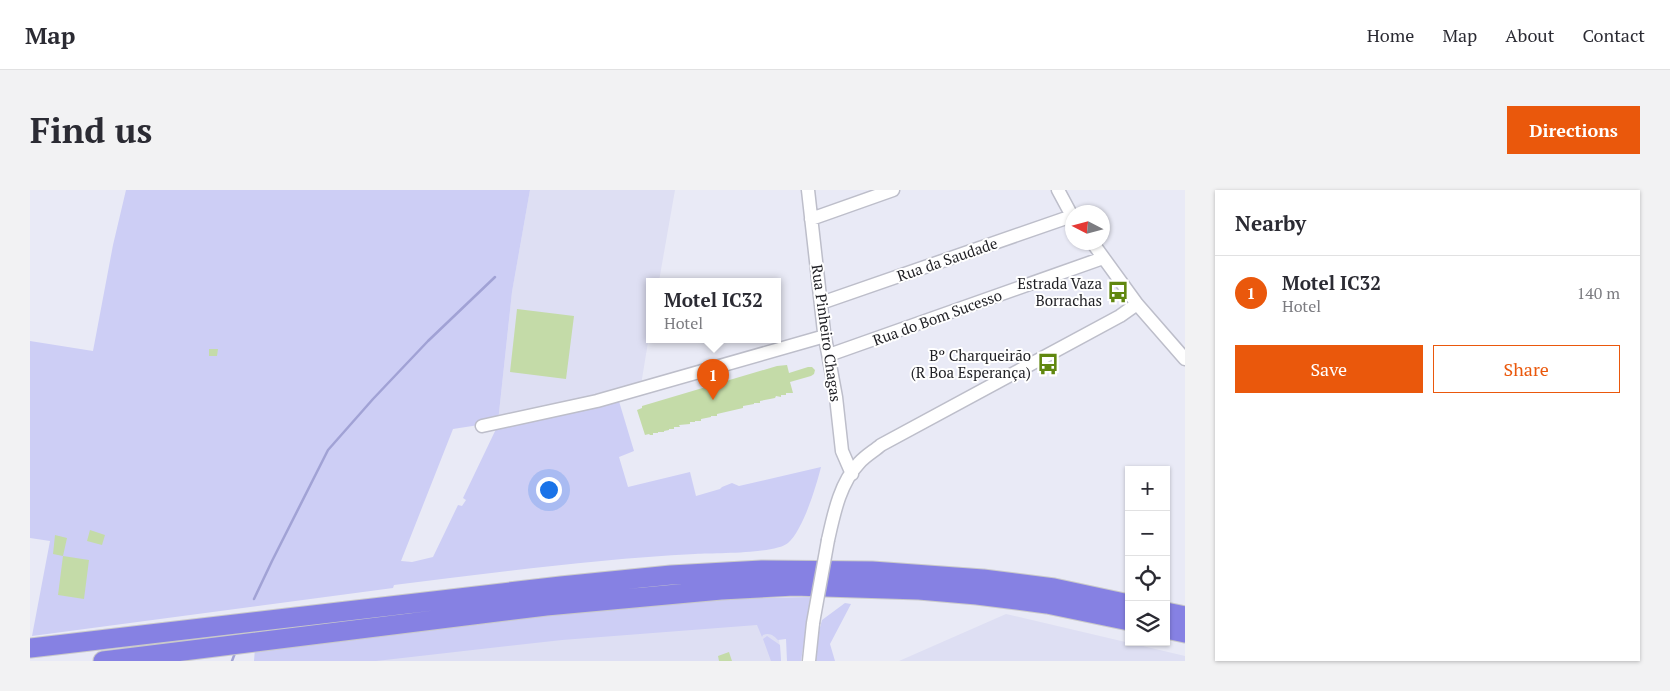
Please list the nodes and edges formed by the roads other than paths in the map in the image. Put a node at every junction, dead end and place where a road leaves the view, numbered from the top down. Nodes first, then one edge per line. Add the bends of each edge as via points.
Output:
1 (808, 190) edge
2 (893, 190) edge
3 (1058, 190) edge
4 (1066, 205) edge
5 (1065, 218) edge
6 (811, 219) junction
7 (1098, 250) edge
8 (1103, 258) junction
9 (821, 303) junction
10 (1137, 304) junction
11 (825, 336) junction
12 (828, 355) junction
13 (1185, 359) edge
14 (482, 426) dead end
15 (852, 474) junction
16 (1125, 603) edge
17 (1170, 613) edge
18 (1185, 616) edge
19 (1125, 621) edge
20 (1170, 630) edge
21 (1185, 633) edge
22 (30, 648) edge
23 (103, 661) edge
24 (809, 661) edge

1 - 6 street, Rua Pinheiro Chagas
2 - 6 street
3 - 4 street
5 - 9 street, Rua da Saudade
6 - 9 street, Rua Pinheiro Chagas
7 - 8 street
8 - 10 street
8 - 12 street, Rua do Bom Sucesso
9 - 11 street, Rua Pinheiro Chagas
10 - 13 street
10 - 15 street via 881,445 859,463
11 - 12 street, Rua Pinheiro Chagas
11 - 14 street via 597,401
12 - 15 street, Rua Pinheiro Chagas via 842,451
15 - 24 street, bridge via 836,505 813,623
16 - 22 highway via 1054,588 926,574 835,569 743,571 570,585
17 - 18 highway
19 - 23 highway via 1047,604 977,595 794,586 546,606
20 - 21 highway

